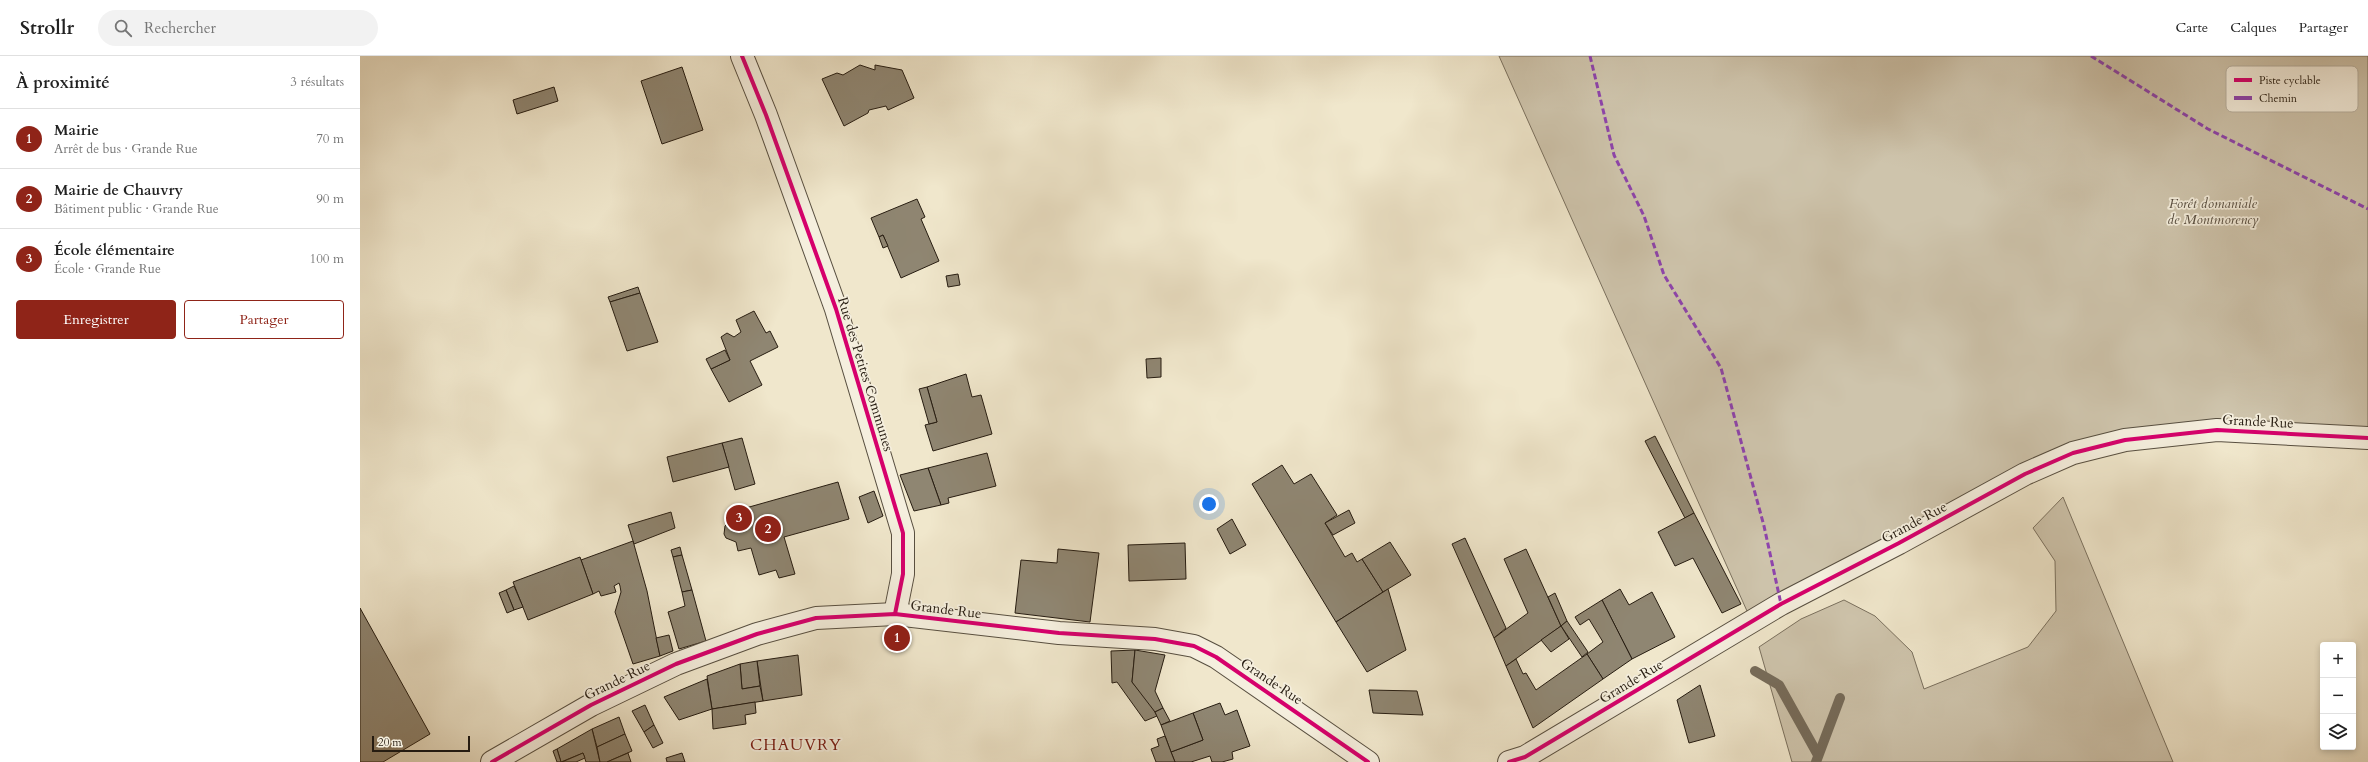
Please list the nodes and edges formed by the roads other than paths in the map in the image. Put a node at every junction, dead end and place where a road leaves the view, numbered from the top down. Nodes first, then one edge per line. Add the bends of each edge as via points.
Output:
1 (742, 56) edge
2 (2368, 438) edge
3 (895, 614) junction
4 (492, 762) edge
5 (1368, 762) edge
6 (1509, 762) edge

1 - 3 street, Rue des Petites Communes via 836,309 903,533 903,574
2 - 6 street, Grande Rue via 2217,430 2125,440 2072,454 2025,474 1781,604 1525,757
3 - 4 street, Grande Rue via 816,618 735,642 676,664 591,705
3 - 5 street, Grande Rue via 1059,633 1154,639 1194,646 1222,661

